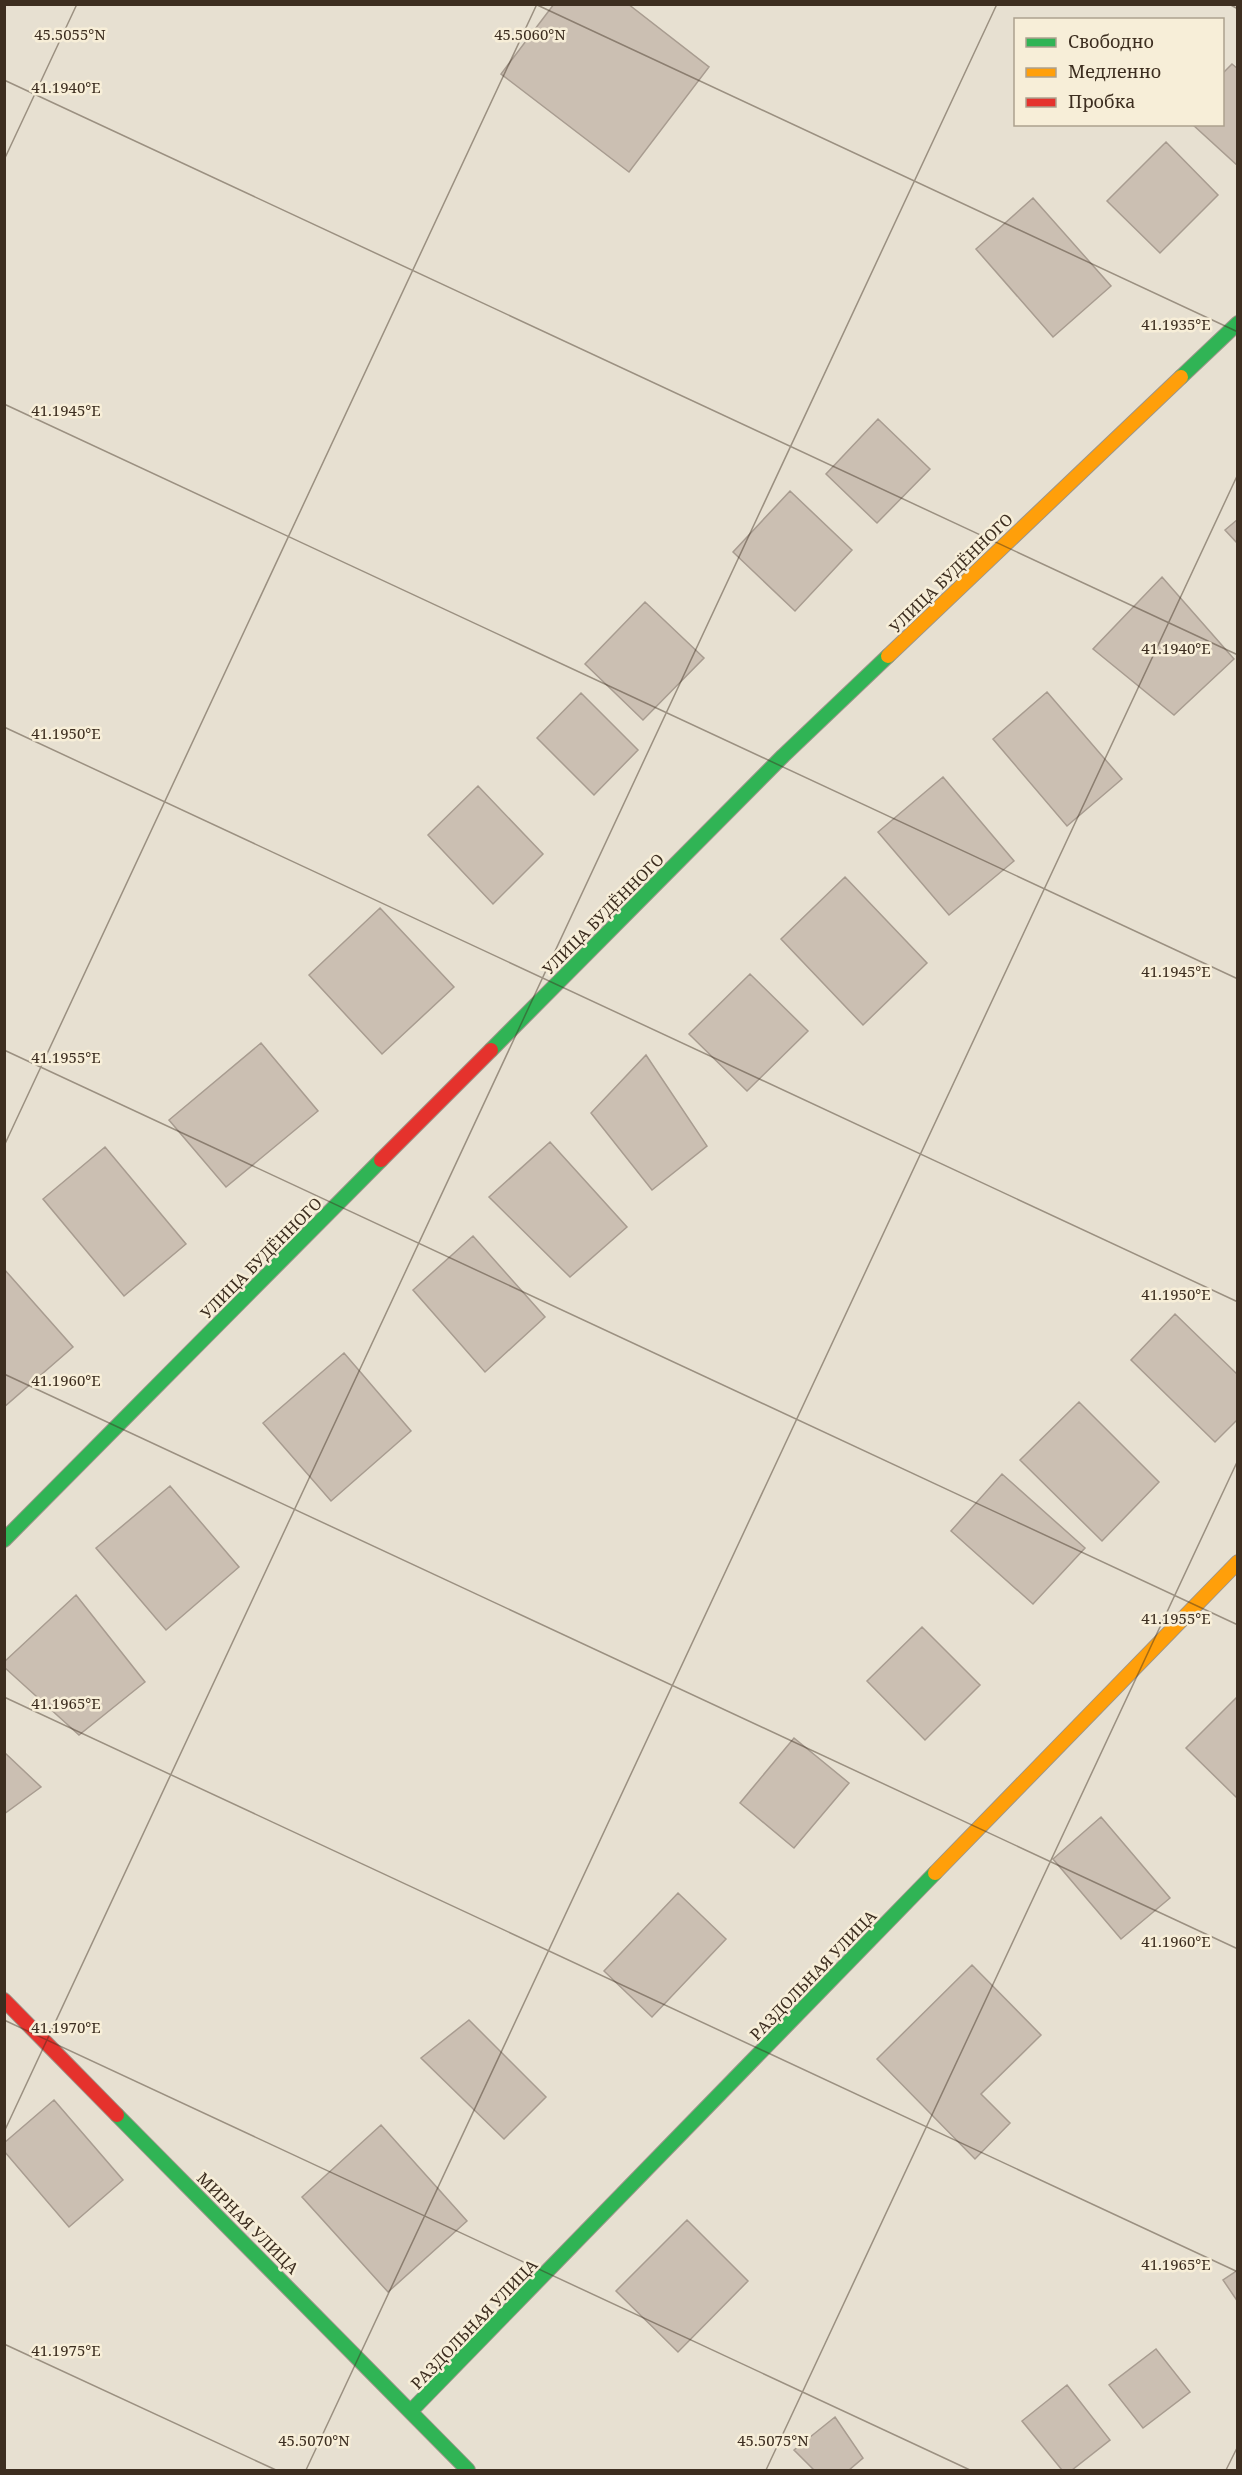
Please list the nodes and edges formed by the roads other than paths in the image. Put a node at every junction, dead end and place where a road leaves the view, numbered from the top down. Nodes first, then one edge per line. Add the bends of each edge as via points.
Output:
1 (1238, 323) edge
2 (4, 1540) edge
3 (1238, 1562) edge
4 (4, 2000) edge
5 (411, 2411) junction
6 (468, 2470) edge

1 - 2 street, УЛИЦА БУДЁННОГО via 783,756
3 - 5 street, РАЗДОЛЬНАЯ УЛИЦА
4 - 5 street, МИРНАЯ УЛИЦА
5 - 6 street, МИРНАЯ УЛИЦА

